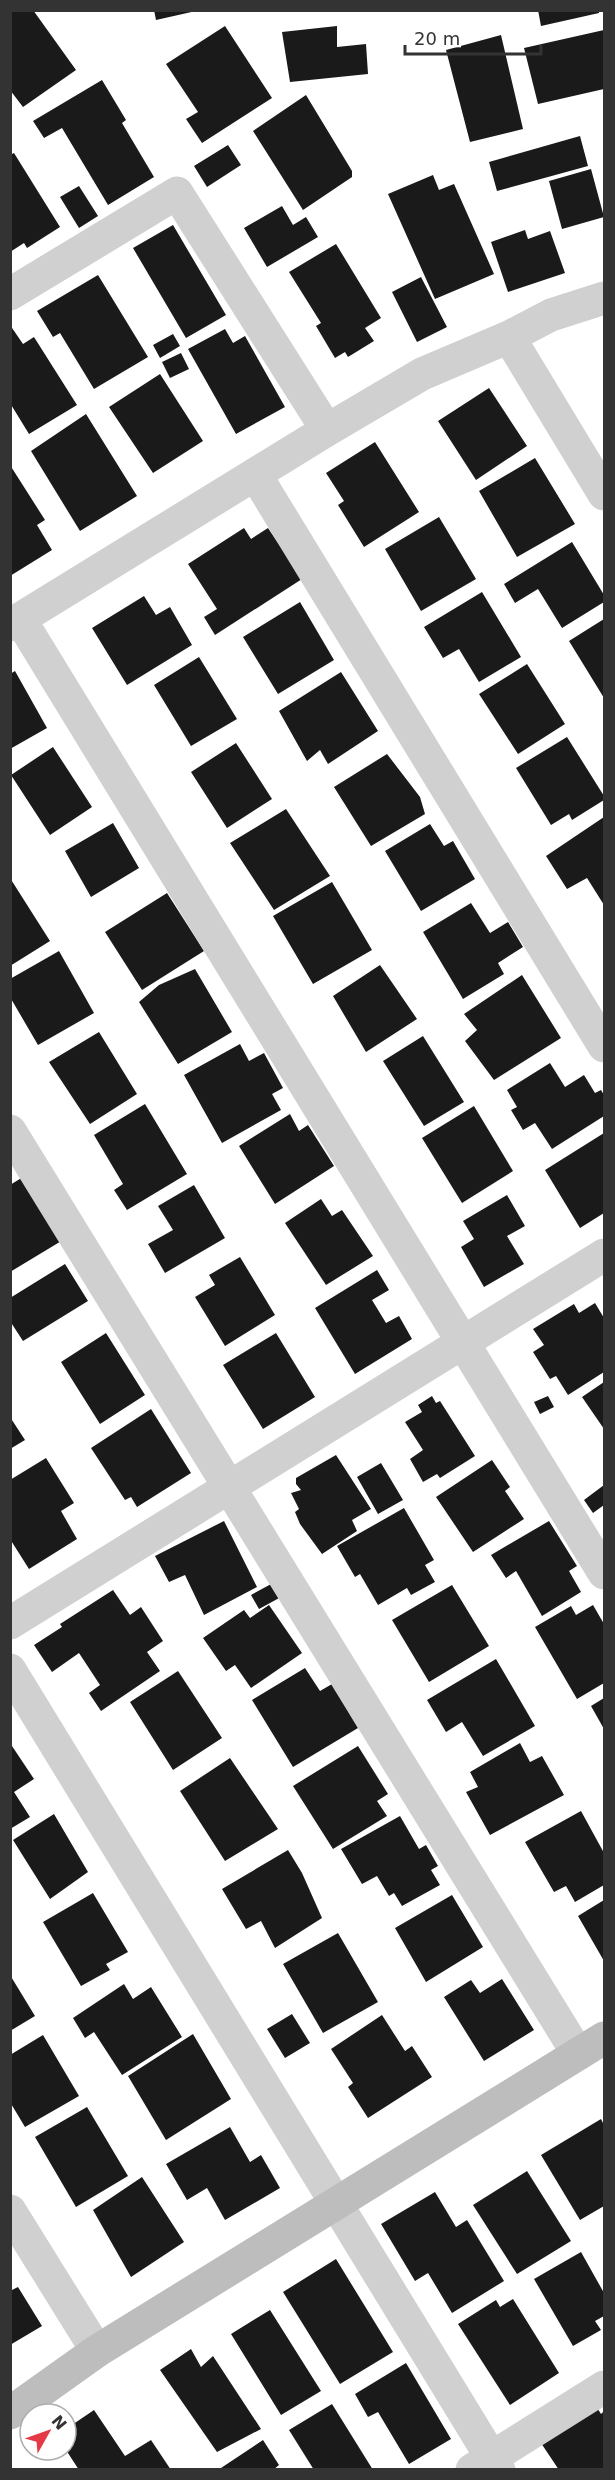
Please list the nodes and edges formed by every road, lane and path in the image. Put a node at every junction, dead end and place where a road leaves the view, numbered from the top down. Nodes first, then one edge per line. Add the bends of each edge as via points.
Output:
1 (10, 294) edge
2 (604, 298) edge
3 (509, 337) junction
4 (327, 430) junction
5 (255, 474) junction
6 (604, 494) edge
7 (15, 622) edge
8 (604, 1046) edge
9 (10, 1131) edge
10 (604, 1254) edge
11 (463, 1342) junction
12 (230, 1487) junction
13 (604, 1573) edge
14 (10, 1623) edge
15 (10, 1670) edge
16 (591, 2046) edge
17 (337, 2203) junction
18 (10, 2211) edge
19 (97, 2351) junction
20 (604, 2387) edge
21 (10, 2413) edge
22 (488, 2465) edge

1 - 4 street via 177,192
2 - 3 street via 551,315
3 - 4 street via 422,374
3 - 6 street
4 - 5 street
5 - 7 street
5 - 8 street
7 - 11 street
9 - 12 street
10 - 11 street
11 - 12 street
11 - 13 street
12 - 14 street
12 - 16 street
15 - 17 street
16 - 17 street
17 - 19 street
17 - 22 street
18 - 19 street
19 - 21 street
20 - 22 street

